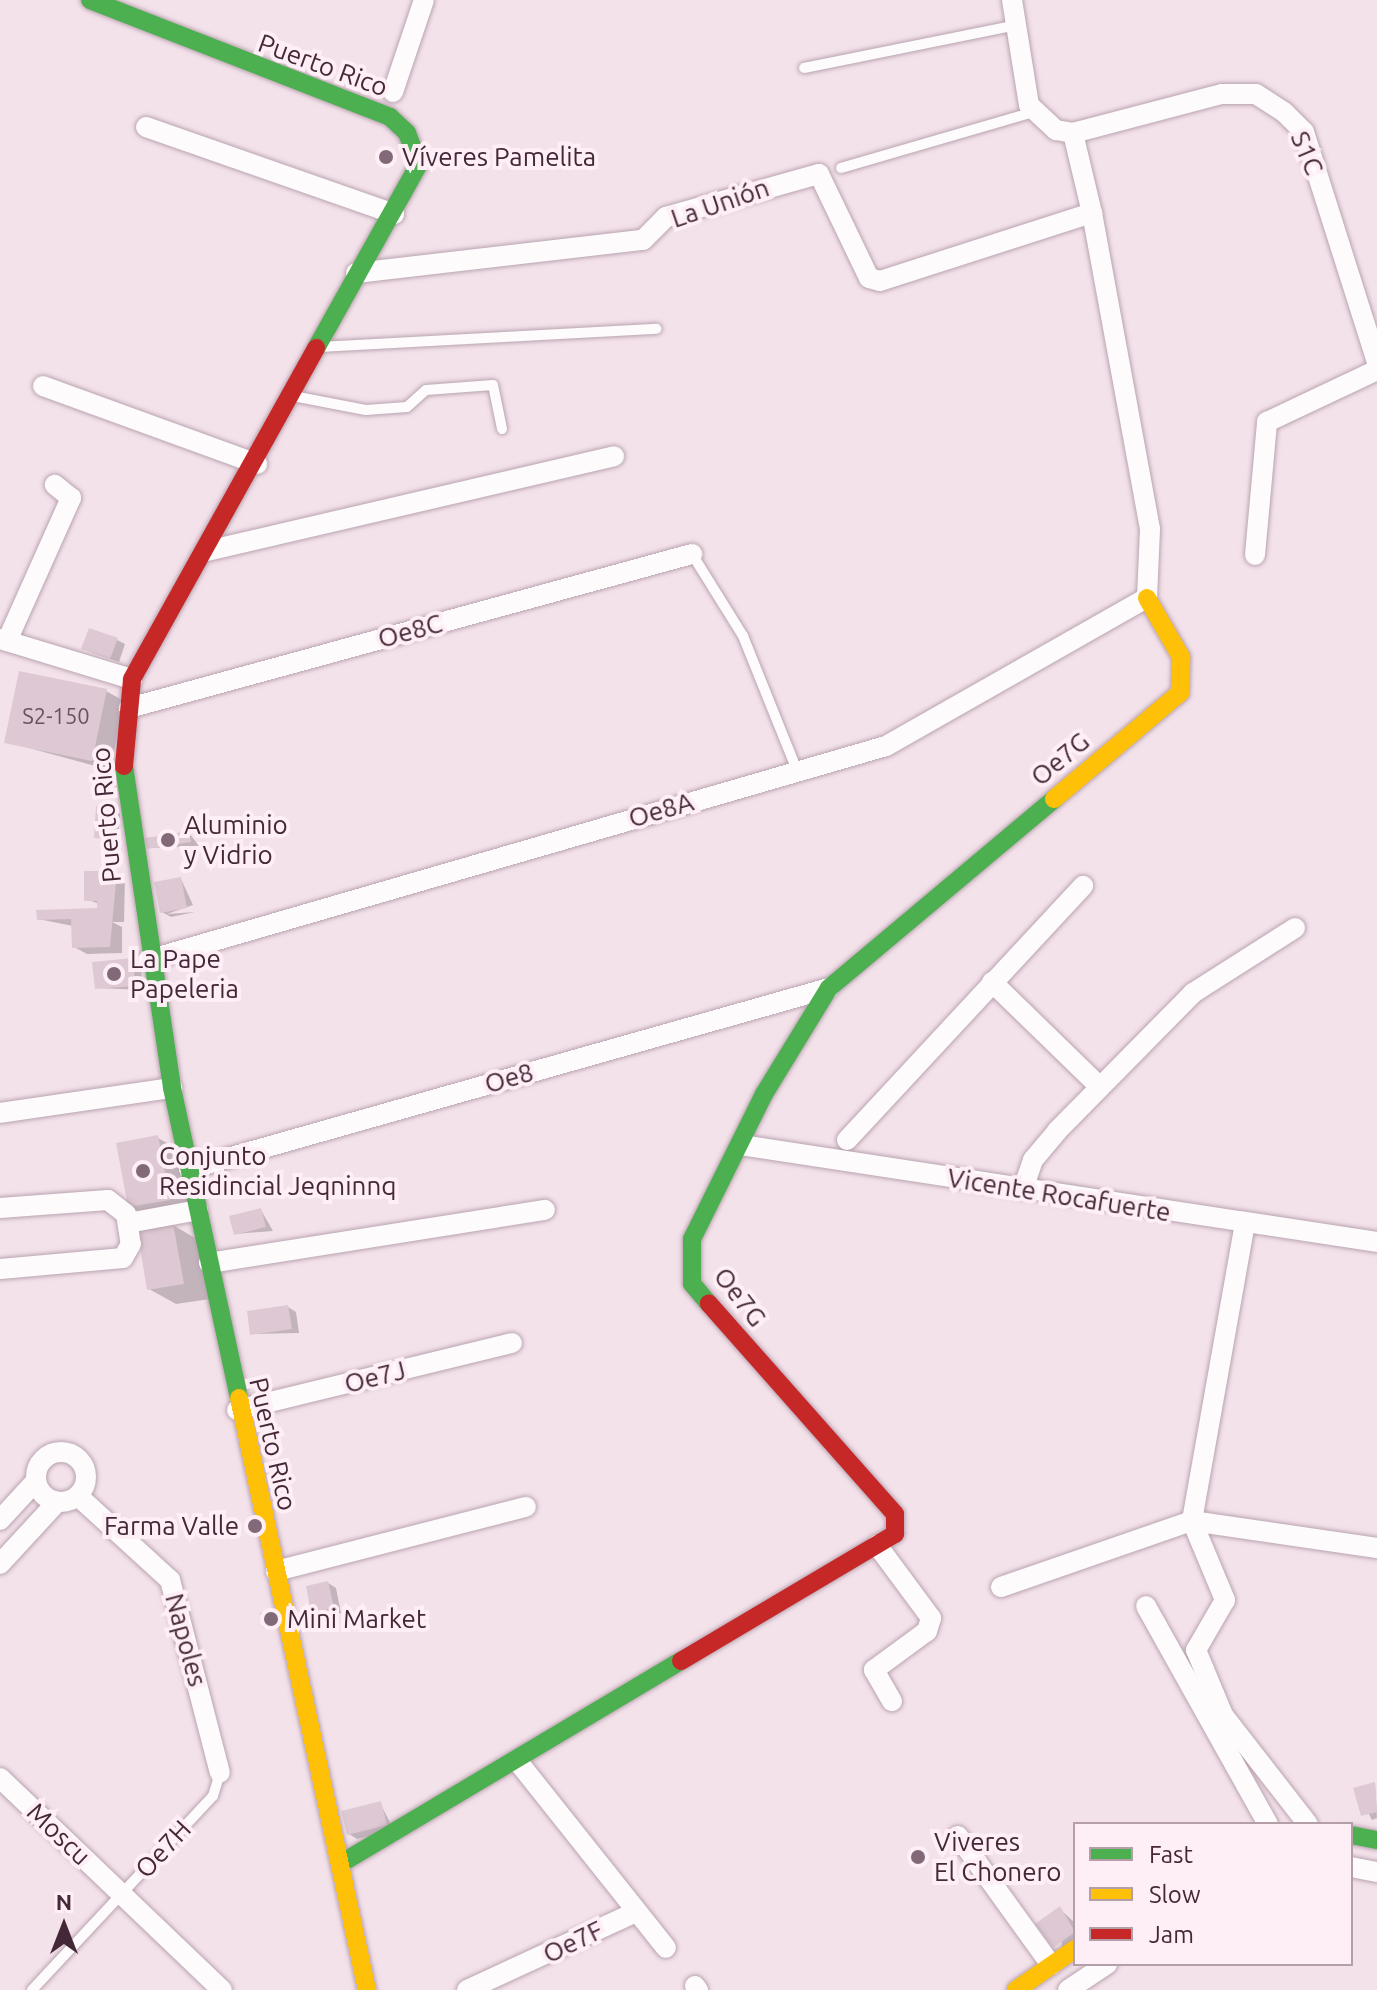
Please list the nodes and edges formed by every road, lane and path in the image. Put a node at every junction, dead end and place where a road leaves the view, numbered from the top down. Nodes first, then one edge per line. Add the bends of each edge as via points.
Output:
1 (90, 0) edge
2 (424, 0) edge
3 (1012, 0) edge
4 (1013, 26) junction
5 (804, 68) dead end
6 (393, 92) dead end
7 (1034, 112) junction
8 (146, 127) dead end
9 (1073, 133) junction
10 (841, 168) dead end
11 (1092, 213) junction
12 (394, 214) junction
13 (356, 273) junction
14 (657, 329) dead end
15 (318, 347) junction
16 (1377, 362) edge
17 (1377, 370) edge
18 (43, 386) dead end
19 (293, 396) junction
20 (502, 429) dead end
21 (614, 456) dead end
22 (257, 464) junction
23 (55, 485) dead end
24 (207, 551) junction
25 (692, 554) joint
26 (1255, 555) dead end
27 (1147, 598) junction
28 (3, 640) edge
29 (132, 679) junction
30 (129, 708) junction
31 (797, 770) junction
32 (1083, 886) dead end
33 (1295, 928) dead end
34 (148, 960) junction
35 (992, 982) junction
36 (829, 988) junction
37 (1099, 1086) junction
38 (172, 1088) junction
39 (0, 1113) edge
40 (847, 1140) dead end
41 (741, 1145) junction
42 (189, 1169) junction
43 (1023, 1189) junction
44 (0, 1208) edge
45 (198, 1210) junction
46 (545, 1210) dead end
47 (128, 1223) junction
48 (1245, 1223) junction
49 (1377, 1242) edge
50 (209, 1263) junction
51 (0, 1269) edge
52 (512, 1343) dead end
53 (237, 1410) junction
54 (35, 1482) junction
55 (78, 1496) junction
56 (56, 1503) junction
57 (526, 1507) dead end
58 (0, 1520) edge
59 (1192, 1521) junction
60 (877, 1545) junction
61 (1377, 1548) edge
62 (0, 1564) edge
63 (276, 1571) junction
64 (1001, 1587) dead end
65 (1146, 1606) dead end
66 (892, 1701) dead end
67 (519, 1763) junction
68 (220, 1773) joint
69 (0, 1778) edge
70 (1267, 1822) edge
71 (1306, 1822) edge
72 (1353, 1835) edge
73 (958, 1836) dead end
74 (1377, 1840) edge
75 (340, 1864) junction
76 (1353, 1867) edge
77 (1377, 1872) edge
78 (122, 1894) junction
79 (634, 1913) junction
80 (666, 1948) dead end
81 (1073, 1950) edge
82 (1051, 1965) junction
83 (1104, 1966) edge
84 (32, 1990) edge
85 (222, 1990) edge
86 (367, 1990) edge
87 (467, 1990) edge
88 (1016, 1990) edge
89 (1068, 1990) edge

1 - 12 street, Puerto Rico via 390,117 407,133 419,164
2 - 6 street
3 - 4 street
4 - 5 lane
4 - 7 street
7 - 9 street
7 - 10 lane
8 - 12 street
9 - 11 street
9 - 16 street, S1C via 1222,94 1256,94 1284,112 1304,132
11 - 13 street, La Unión via 880,281 869,278 819,174 666,217 643,240
11 - 27 street via 1150,529
12 - 13 street, Puerto Rico
13 - 15 street, Puerto Rico
14 - 15 lane
15 - 19 street, Puerto Rico
17 - 26 street via 1267,422
18 - 22 street
19 - 20 lane via 366,410 407,407 426,390 493,385 500,393
19 - 22 street, Puerto Rico
21 - 24 street
22 - 24 street, Puerto Rico
23 - 28 street via 71,498
24 - 29 street, Puerto Rico
25 - 30 street, Oe8C
25 - 31 lane via 736,622
27 - 31 street, Oe8A via 906,737
27 - 36 street, Oe7G via 1181,657 1180,693
28 - 29 street
29 - 30 street, Puerto Rico
30 - 34 street, Puerto Rico via 122,755
31 - 34 street, Oe8A
32 - 35 street
33 - 37 street via 1214,977
34 - 38 street, Puerto Rico
35 - 37 street
35 - 40 street
36 - 41 street, Oe7G
36 - 42 street, Oe8
37 - 43 street via 1037,1154
38 - 39 street
38 - 42 street, Puerto Rico
41 - 43 street, Vicente Rocafuerte
41 - 60 street, Oe7G via 692,1239 692,1284 895,1514 895,1534
42 - 45 street, Puerto Rico
43 - 48 street, Vicente Rocafuerte
44 - 47 street via 108,1200
45 - 47 street
45 - 50 street, Puerto Rico
46 - 50 street
47 - 51 street via 131,1244 123,1258
48 - 49 street, Vicente Rocafuerte
48 - 59 street
50 - 53 street, Puerto Rico
52 - 53 street, Oe7J
53 - 63 street, Puerto Rico
54 - 55 street via 40,1461 69,1453 84,1467
54 - 56 street
54 - 58 street
55 - 56 street
55 - 68 street, Napoles via 170,1580
56 - 62 street
57 - 63 street
59 - 61 street
59 - 64 street
59 - 71 street via 1226,1592 1196,1644 1198,1657 1236,1735
60 - 66 street via 931,1618 927,1631 873,1673
60 - 67 street, Oe7G
63 - 75 street, Puerto Rico
65 - 70 street
67 - 75 street, Oe7G
67 - 79 street
68 - 78 lane, Oe7H via 213,1796
69 - 78 street, Moscu
72 - 74 street
73 - 82 street
75 - 86 street, Puerto Rico
76 - 77 street
78 - 84 lane, Oe7H
78 - 85 street, Moscu
79 - 80 street
79 - 87 street, Oe7F
81 - 82 street
82 - 88 street
83 - 89 street

